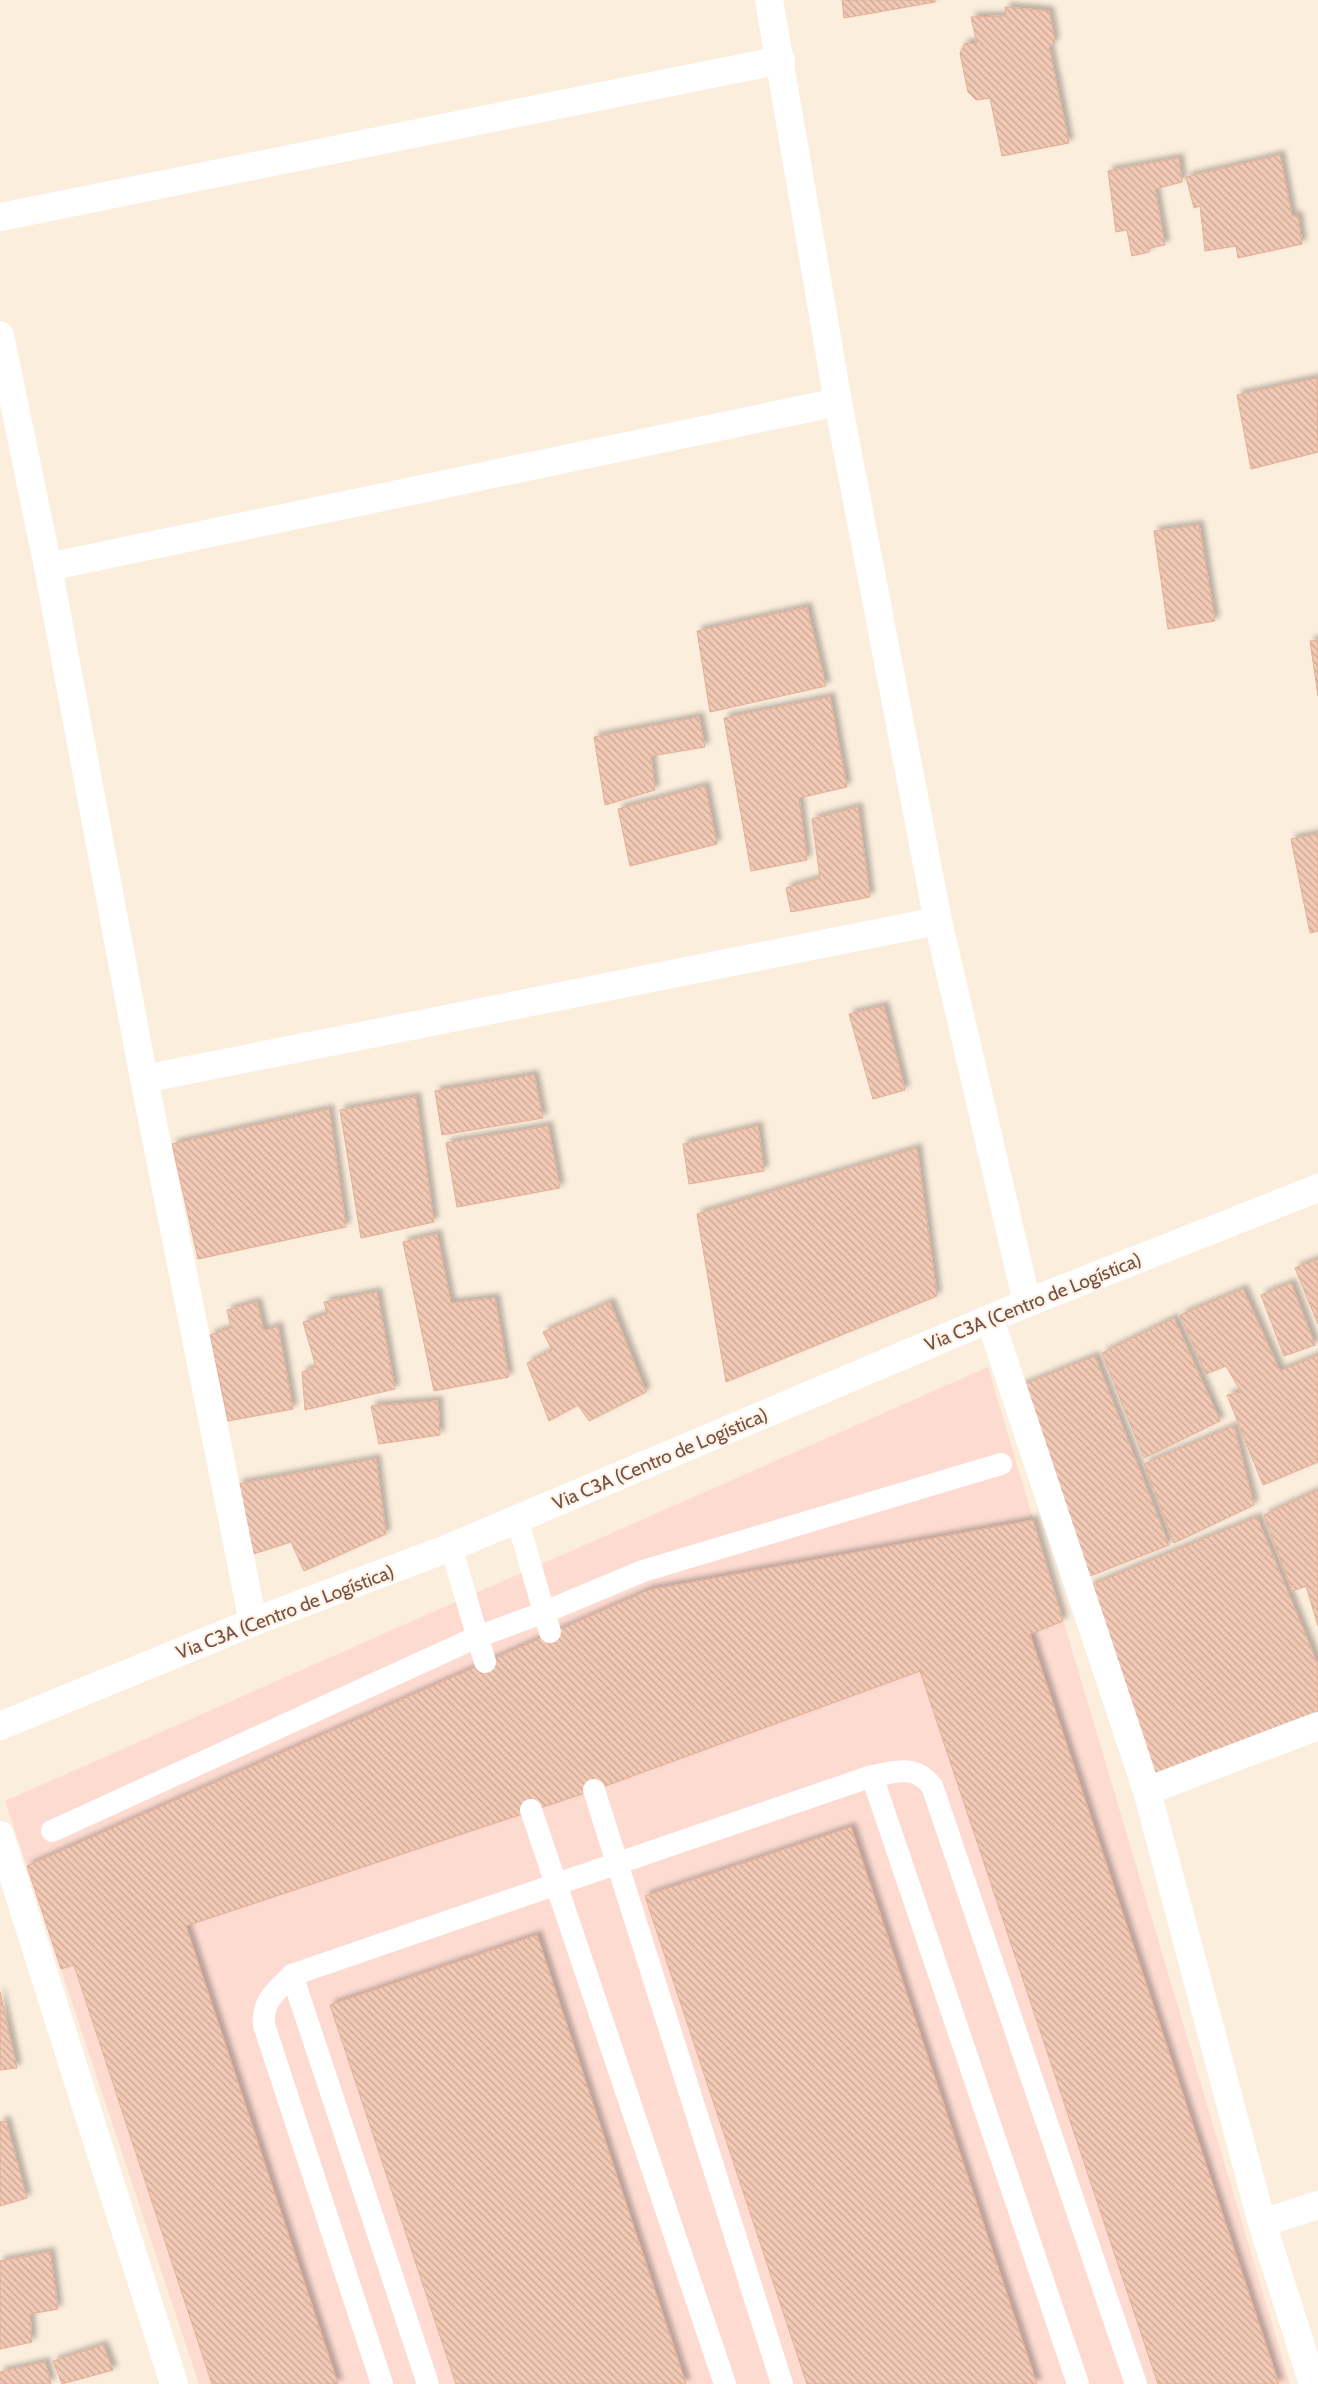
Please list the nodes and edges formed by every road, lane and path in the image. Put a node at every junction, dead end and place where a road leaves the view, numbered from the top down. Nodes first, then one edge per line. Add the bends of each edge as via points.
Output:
1 (769, 0) edge
2 (781, 60) junction
3 (0, 217) edge
4 (0, 335) edge
5 (838, 402) junction
6 (48, 567) junction
7 (938, 921) junction
8 (144, 1080) junction
9 (1318, 1188) edge
10 (1027, 1303) junction
11 (990, 1319) junction
12 (1001, 1464) dead end
13 (517, 1519) junction
14 (452, 1547) junction
15 (253, 1622) junction
16 (547, 1622) junction
17 (477, 1637) junction
18 (485, 1662) dead end
19 (0, 1726) edge
20 (1318, 1726) edge
21 (872, 1776) junction
22 (594, 1790) dead end
23 (1147, 1791) junction
24 (531, 1810) dead end
25 (52, 1830) dead end
26 (0, 1834) edge
27 (616, 1863) junction
28 (555, 1886) junction
29 (292, 1975) junction
30 (1318, 2205) edge
31 (1262, 2223) junction
32 (174, 2384) edge
33 (382, 2384) edge
34 (428, 2384) edge
35 (725, 2384) edge
36 (782, 2384) edge
37 (1078, 2384) edge
38 (1136, 2384) edge
39 (1313, 2384) edge

1 - 2 street
2 - 3 street
2 - 5 street
4 - 6 street
5 - 6 street
5 - 7 street
6 - 8 street
7 - 8 street
7 - 10 street
8 - 15 street
9 - 10 street, Via C3A (Centro de Logística)
10 - 11 street, Via C3A (Centro de Logística)
11 - 13 street, Via C3A (Centro de Logística)
11 - 23 street
12 - 16 lane via 643,1571
13 - 14 street, Via C3A (Centro de Logística)
13 - 16 lane
14 - 15 street, Via C3A (Centro de Logística)
14 - 17 lane
15 - 19 street, Via C3A (Centro de Logística)
16 - 17 lane
17 - 18 lane
17 - 25 lane
20 - 23 street
21 - 27 lane
21 - 37 lane
21 - 38 lane via 906,1770 924,1776 932,1786
22 - 27 lane
23 - 31 street
24 - 28 lane
26 - 32 street
27 - 28 lane
27 - 36 lane
28 - 29 lane
28 - 35 lane
29 - 33 lane via 265,2005 264,2025
29 - 34 lane
30 - 31 street
31 - 39 street

